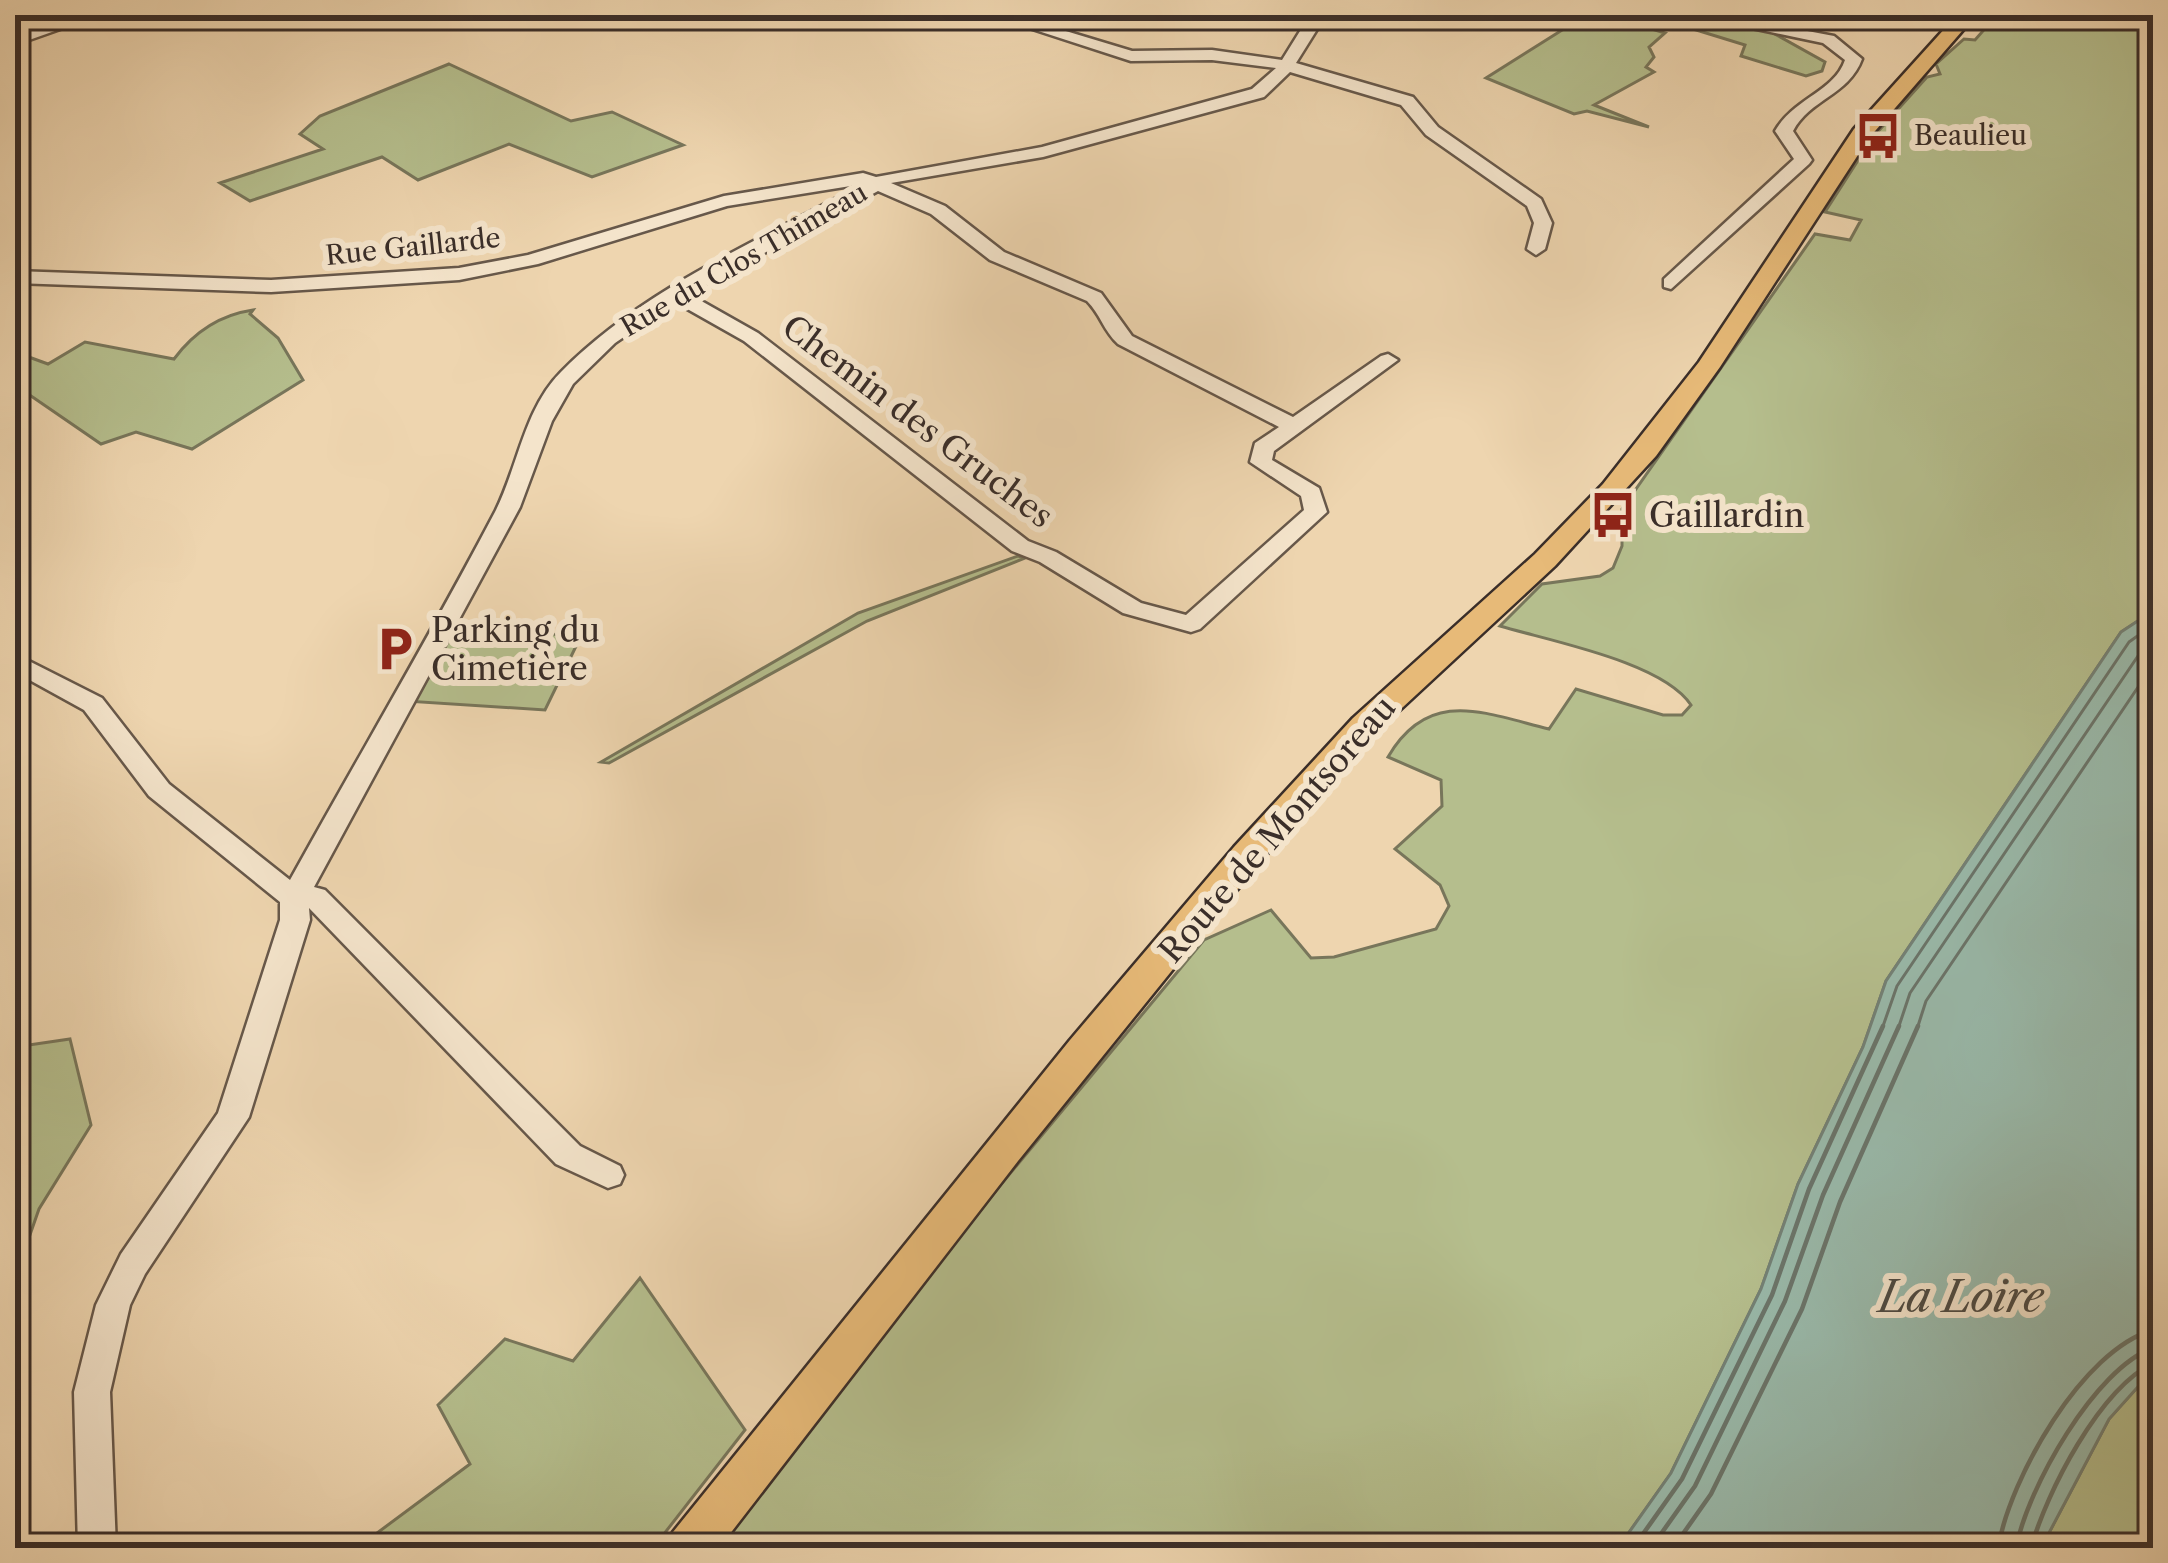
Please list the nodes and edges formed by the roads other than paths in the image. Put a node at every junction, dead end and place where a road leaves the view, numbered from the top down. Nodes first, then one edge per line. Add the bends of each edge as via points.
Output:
1 (92, 15) edge
2 (998, 15) edge
3 (1318, 15) edge
4 (1697, 15) edge
5 (1966, 15) edge
6 (15, 40) edge
7 (1285, 65) junction
8 (870, 181) junction
9 (1536, 249) dead end
10 (15, 277) edge
11 (1671, 283) dead end
12 (674, 293) junction
13 (1388, 360) dead end
14 (1292, 424) junction
15 (15, 662) edge
16 (294, 898) junction
17 (608, 1175) dead end
18 (97, 1548) edge
19 (690, 1548) edge

1 - 6 street
2 - 7 street via 1131,56
3 - 7 street
4 - 11 street via 1828,39 1854,59 1847,78 1793,110 1784,131 1803,160
5 - 19 main road, Route de Montsoreau via 1857,141 1784,259 1612,492 1329,762 1096,1039
7 - 8 street, Rue du Clos Thimeau via 1267,88 1205,109 1025,156
7 - 9 street via 1416,106 1432,131 1535,203 1543,223
8 - 10 street, Rue Gaillarde via 724,201 459,274 271,286
8 - 12 street, Rue du Clos Thimeau
8 - 14 street via 938,211 998,256 1086,292 1125,340
12 - 14 street, Chemin des Gruches via 751,338 1020,546 1132,608 1191,624 1316,512 1311,494 1261,462 1263,448
12 - 16 street, Rue du Clos Thimeau via 564,381 509,507
13 - 14 street
15 - 16 street via 93,704 159,790
16 - 17 street via 315,897 568,1155
16 - 18 street, Rue du Clos Thimeau via 295,920 232,1118 133,1264 108,1321 92,1392

